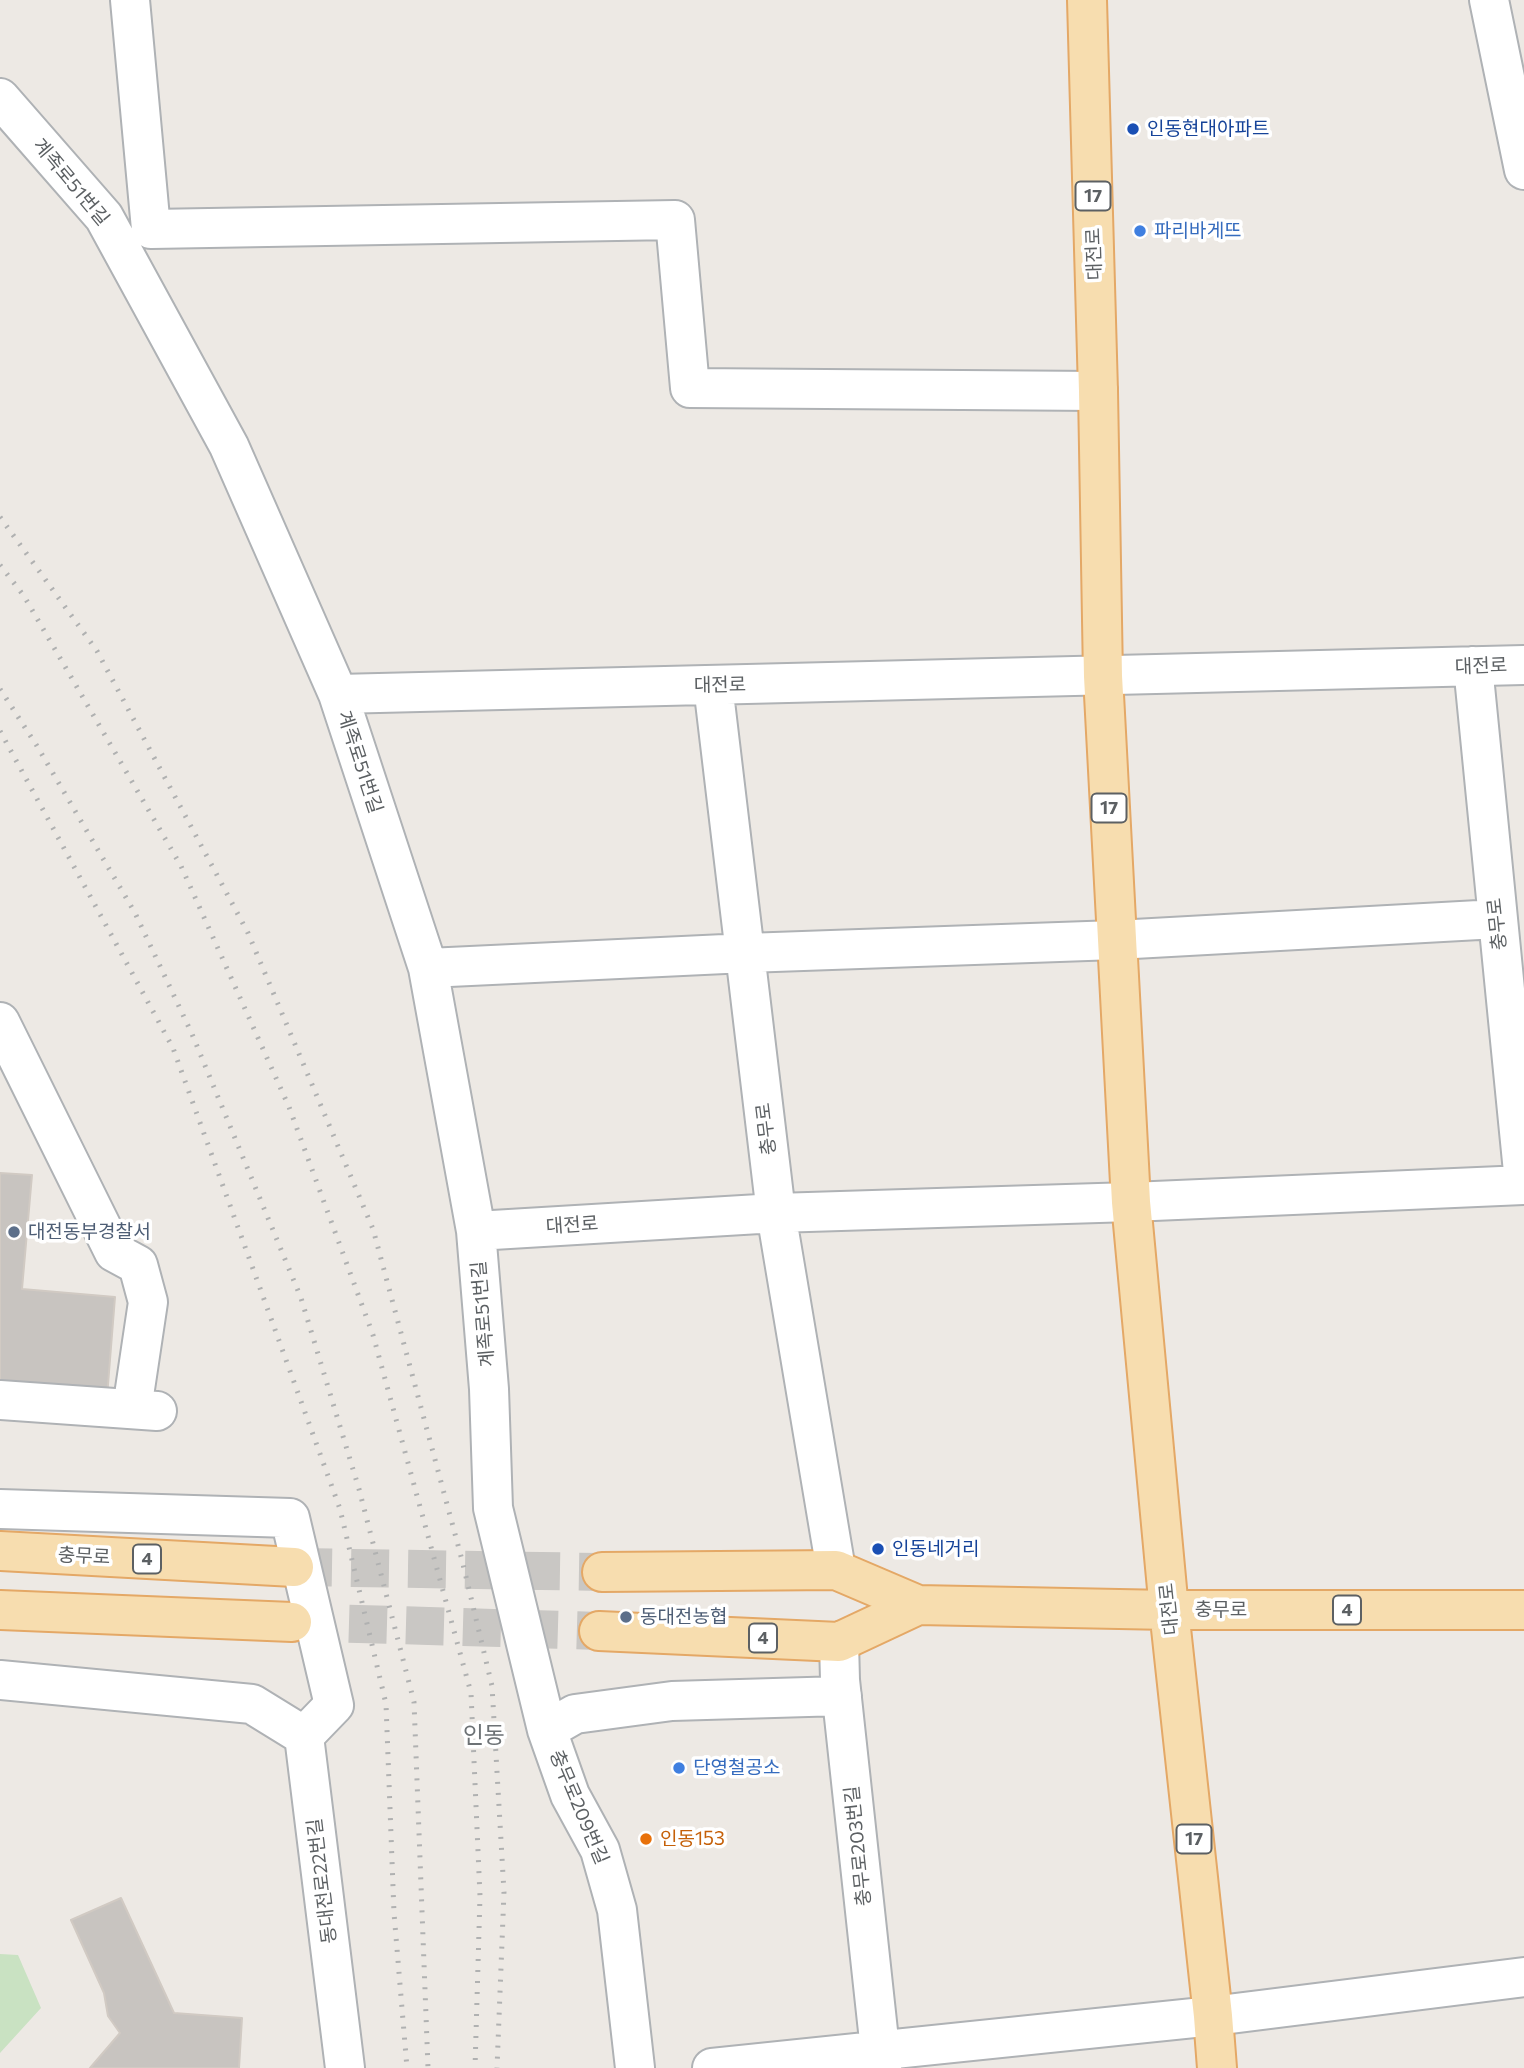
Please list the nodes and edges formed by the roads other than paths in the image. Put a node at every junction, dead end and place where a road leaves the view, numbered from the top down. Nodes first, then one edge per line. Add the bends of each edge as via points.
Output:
1 (130, 0) edge
2 (1087, 0) edge
3 (1489, 0) edge
4 (0, 98) edge
5 (1524, 170) edge
6 (1098, 391) junction
7 (1524, 665) edge
8 (1473, 666) junction
9 (1103, 676) junction
10 (713, 685) junction
11 (338, 694) junction
12 (1497, 919) junction
13 (1115, 940) junction
14 (746, 953) junction
15 (428, 968) junction
16 (0, 1022) edge
17 (1524, 1183) edge
18 (1131, 1202) junction
19 (776, 1213) junction
20 (476, 1231) junction
21 (0, 1400) edge
22 (0, 1508) edge
23 (493, 1508) joint
24 (0, 1551) edge
25 (294, 1567) tunnel mouth
26 (836, 1570) junction
27 (602, 1573) tunnel mouth
28 (918, 1605) junction
29 (0, 1610) edge
30 (1169, 1610) junction
31 (1524, 1610) edge
32 (292, 1622) tunnel mouth
33 (599, 1630) tunnel mouth
34 (839, 1642) junction
35 (0, 1680) edge
36 (842, 1696) junction
37 (547, 1730) junction
38 (304, 1736) junction
39 (1524, 1977) edge
40 (1213, 2016) junction
41 (881, 2059) edge
42 (345, 2068) edge
43 (635, 2068) edge
44 (712, 2068) edge
45 (1217, 2068) edge

1 - 6 street via 151,229 675,220 690,388
2 - 6 main road, 대전로 / 17
3 - 5 street
4 - 11 street, 계족로51번길 via 104,217 229,446
6 - 9 main road, 대전로 / 17
7 - 8 street, 대전로
8 - 9 street, 대전로
8 - 12 street, 충무로
9 - 10 street, 대전로
9 - 13 main road, 대전로 / 17
10 - 11 street, 대전로
10 - 14 street, 충무로
11 - 15 street, 계족로51번길
12 - 13 street
12 - 17 street, 충무로
13 - 14 street
13 - 18 main road, 대전로 / 17
14 - 15 street
14 - 19 street, 충무로
15 - 20 street, 계족로51번길
16 - 21 street via 114,1252 138,1265 148,1302 145,1410
17 - 18 street, 대전로
18 - 19 street, 대전로
18 - 30 main road, 대전로 / 17
19 - 20 street, 대전로
19 - 26 street, 충무로
20 - 23 street, 계족로51번길
22 - 38 street via 290,1518 334,1705
23 - 37 street, 충무로209번길
24 - 25 main road, 충무로 / 4
26 - 27 main road, 충무로 / 4
26 - 28 main road, 충무로 / 4
28 - 30 main road, 충무로 / 4
28 - 34 main road, 충무로 / 4
29 - 32 main road
30 - 31 main road, 충무로 / 4
30 - 40 main road, 대전로 / 17
33 - 34 main road, 충무로 / 4
34 - 36 street, 충무로203번길
35 - 38 street via 253,1704
36 - 37 street via 672,1701 575,1714
36 - 41 street, 충무로203번길
37 - 43 street, 충무로209번길 via 570,1795 600,1850 617,1910
38 - 42 street, 동대전로22번길
39 - 40 street
40 - 41 street
40 - 45 main road, 대전로 / 17
41 - 44 street

